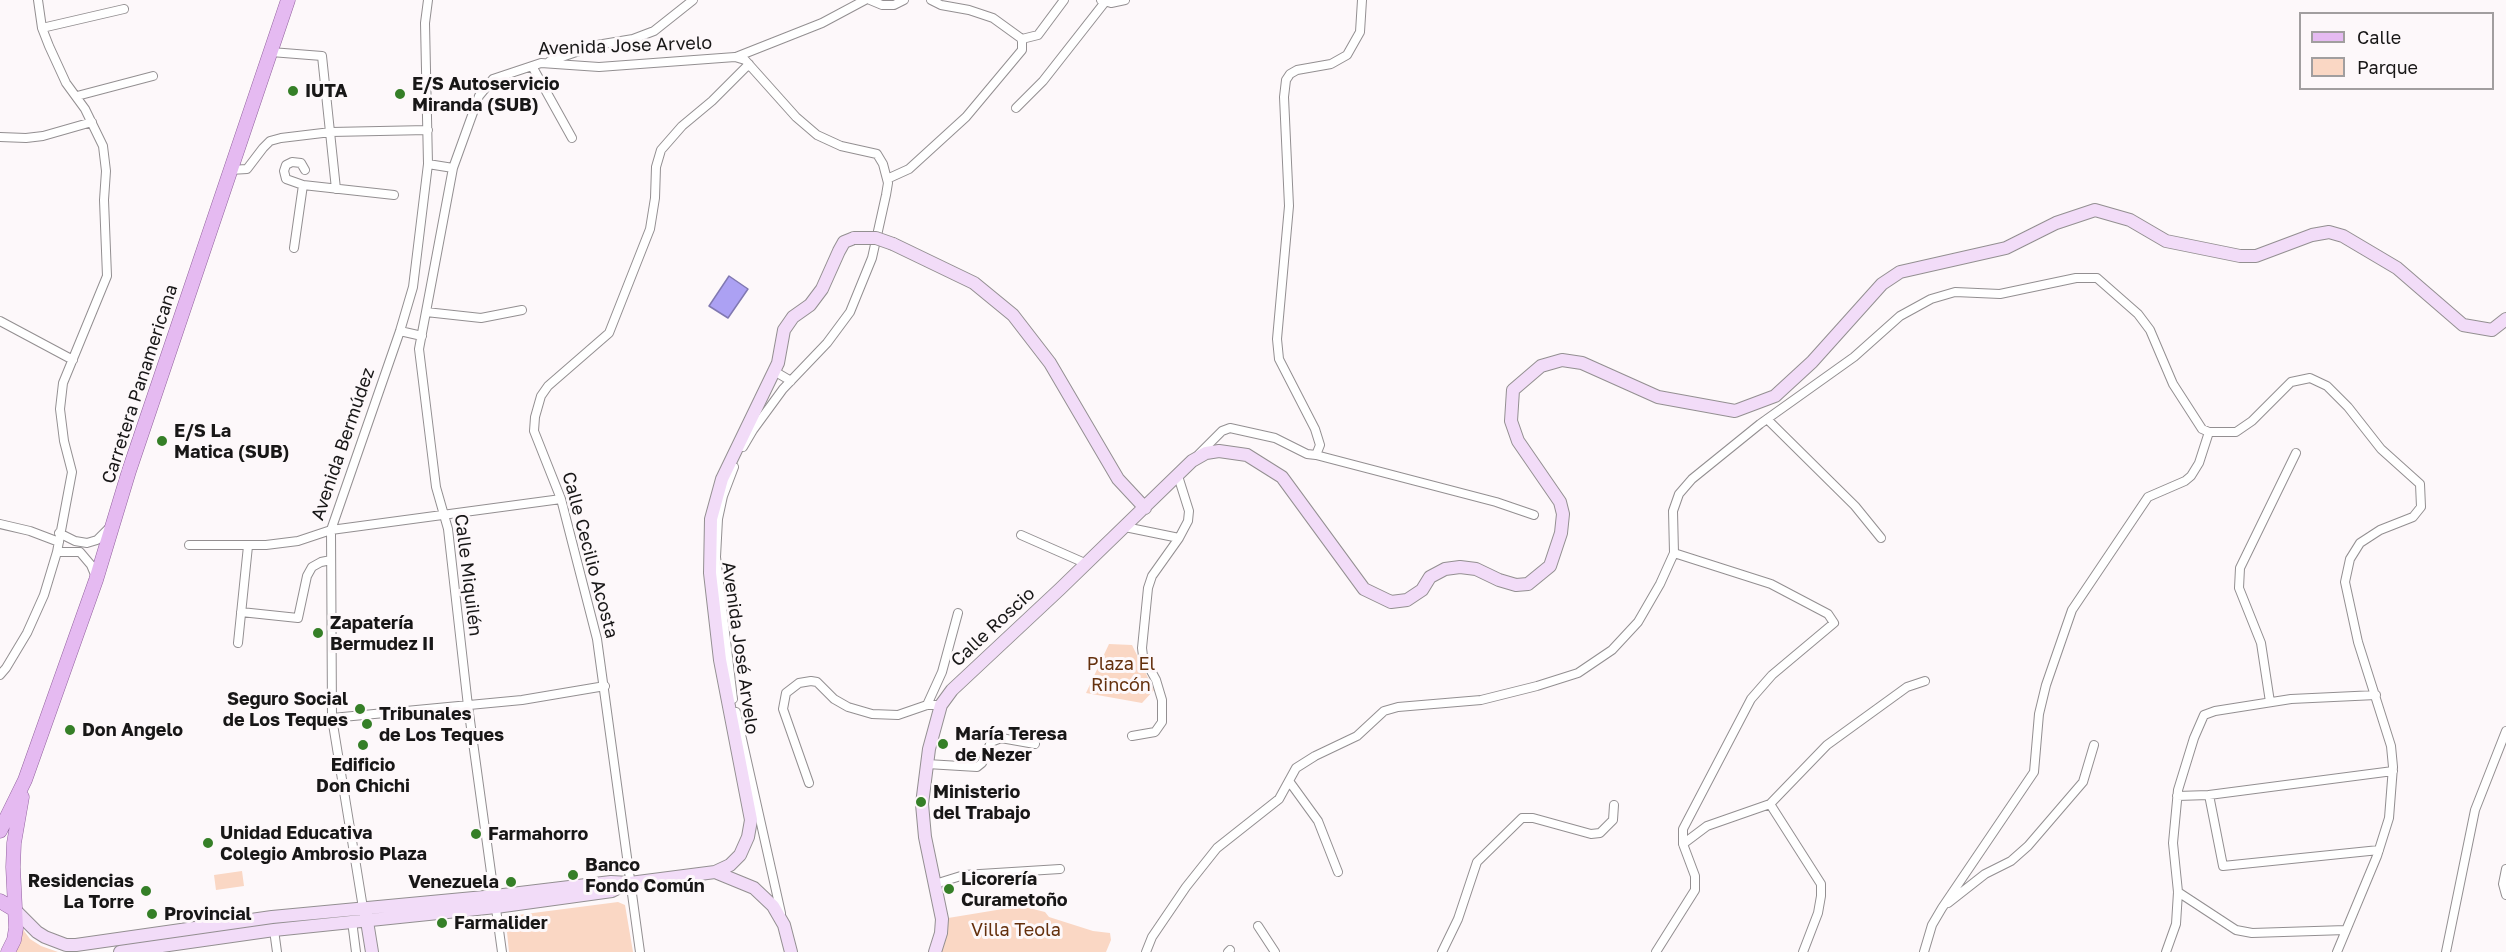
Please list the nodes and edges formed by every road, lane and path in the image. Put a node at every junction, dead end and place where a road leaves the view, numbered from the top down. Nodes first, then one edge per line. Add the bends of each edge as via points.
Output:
1 (38, 0) edge
2 (288, 0) edge
3 (428, 0) edge
4 (693, 0) edge
5 (865, 0) edge
6 (870, 0) edge
7 (904, 0) edge
8 (931, 0) edge
9 (1064, 0) edge
10 (1125, 0) edge
11 (1362, 0) edge
12 (1103, 1) edge
13 (124, 9) dead end
14 (42, 28) junction
15 (1022, 39) junction
16 (271, 52) junction
17 (735, 57) junction
18 (749, 64) junction
19 (536, 65) junction
20 (153, 76) dead end
21 (77, 96) junction
22 (1016, 108) dead end
23 (92, 122) junction
24 (428, 130) junction
25 (331, 132) junction
26 (0, 137) edge
27 (572, 138) dead end
28 (428, 164) junction
29 (453, 168) junction
30 (230, 170) junction
31 (305, 170) dead end
32 (887, 180) junction
33 (303, 185) junction
34 (336, 189) junction
35 (394, 195) dead end
36 (294, 248) dead end
37 (522, 310) dead end
38 (426, 312) junction
39 (2506, 319) edge
40 (0, 321) edge
41 (400, 331) junction
42 (422, 336) junction
43 (73, 360) junction
44 (774, 371) junction
45 (791, 381) junction
46 (1767, 419) junction
47 (2209, 432) junction
48 (2296, 453) dead end
49 (1316, 455) junction
50 (1192, 461) junction
51 (1178, 476) junction
52 (561, 499) junction
53 (1145, 508) junction
54 (1534, 515) dead end
55 (445, 516) junction
56 (114, 522) junction
57 (0, 524) edge
58 (1125, 527) junction
59 (331, 530) junction
60 (1021, 535) dead end
61 (59, 537) junction
62 (1179, 538) junction
63 (1881, 538) dead end
64 (189, 545) dead end
65 (248, 546) junction
66 (57, 552) junction
67 (1674, 553) junction
68 (331, 560) junction
69 (1087, 564) junction
70 (96, 580) junction
71 (241, 612) junction
72 (958, 613) dead end
73 (238, 643) dead end
74 (0, 675) edge
75 (1925, 681) dead end
76 (605, 686) junction
77 (2376, 695) junction
78 (2270, 702) junction
79 (927, 705) junction
80 (941, 705) junction
81 (468, 706) junction
82 (332, 718) junction
83 (2506, 731) edge
84 (1132, 736) dead end
85 (1035, 744) dead end
86 (2094, 745) dead end
87 (927, 764) junction
88 (2393, 771) junction
89 (25, 780) junction
90 (1288, 782) junction
91 (809, 783) dead end
92 (2209, 795) junction
93 (2177, 796) junction
94 (1770, 804) junction
95 (1614, 805) dead end
96 (0, 831) edge
97 (1683, 844) junction
98 (2379, 850) junction
99 (1060, 869) dead end
100 (2506, 869) edge
101 (715, 872) junction
102 (1338, 872) dead end
103 (630, 883) junction
104 (934, 884) junction
105 (2178, 892) junction
106 (2506, 895) edge
107 (0, 901) edge
108 (495, 902) junction
109 (1942, 908) junction
110 (15, 910) junction
111 (365, 914) junction
112 (352, 921) junction
113 (784, 925) junction
114 (1258, 926) dead end
115 (274, 930) junction
116 (2346, 930) junction
117 (8, 952) edge
118 (120, 952) edge
119 (277, 952) edge
120 (356, 952) edge
121 (372, 952) edge
122 (501, 952) edge
123 (640, 952) edge
124 (791, 952) edge
125 (936, 952) edge
126 (1146, 952) edge
127 (1275, 952) edge
128 (1442, 952) edge
129 (1656, 952) edge
130 (1803, 952) edge
131 (1924, 952) edge
132 (2166, 952) edge
133 (2337, 952) edge
134 (2446, 952) edge

1 - 14 street
2 - 16 main road, Carretera Panamericana
3 - 24 street, Avenida Bermúdez
4 - 19 street via 654,31
5 - 17 street via 822,23
6 - 7 street via 888,5
8 - 15 street via 993,18
9 - 15 street via 1038,34
10 - 12 street
11 - 49 street via 1360,32 1347,55 1331,64 1290,74 1284,97 1289,206 1277,339 1279,359 1315,429 1320,445
12 - 22 street via 1043,81
13 - 14 street
14 - 21 street via 66,83
15 - 32 street via 1022,50 966,117 909,169
16 - 25 street via 322,56
16 - 30 main road, Carretera Panamericana
17 - 18 street, Avenida Jose Arvelo
17 - 19 street, Avenida Jose Arvelo via 598,67
18 - 32 street, Avenida Jose Arvelo via 817,135 877,154
18 - 52 street, Calle Cecilio Acosta via 661,150 650,229 609,333 541,396 534,431
19 - 27 street
19 - 29 street, Avenida Jose Arvelo via 500,75 484,88
20 - 21 street
21 - 23 street
23 - 26 street via 42,136
23 - 43 street via 103,146 106,171 107,276
24 - 25 street
24 - 28 street, Avenida Bermúdez
25 - 30 street via 270,141 247,169
25 - 34 street
28 - 29 street
28 - 41 street, Avenida Bermúdez via 413,287
29 - 38 street, Calle Miquilén
30 - 56 main road, Carretera Panamericana
31 - 33 street via 301,163 292,162 284,171 286,179
32 - 45 street via 872,258 850,312
33 - 34 street
33 - 36 street
34 - 35 street
37 - 38 street via 481,318
38 - 42 street, Calle Miquilén
39 - 50 street via 2492,330 2463,325 2397,268 2343,236 2329,232 2256,256 2240,256 2166,242 2130,220 2095,210 2056,223 2006,248 1900,272 1882,284 1812,362 1775,396 1735,411 1659,397 1582,363 1562,360 1541,366 1513,390 1511,421 1518,441 1560,502 1561,533 1550,566 1528,584 1516,585 1476,569 1445,569 1430,577 1422,590 1407,600 1390,602 1364,588 1282,477 1247,455 1219,450
40 - 43 street
41 - 42 street
41 - 59 street, Avenida Bermúdez
42 - 55 street, Calle Miquilén via 419,349 436,487
43 - 61 street via 63,384 60,410 72,472
44 - 45 street
44 - 53 street, Avenida José Arvelo, bridge via 784,330 822,289 844,242 876,238 893,244 974,283 1012,315 1050,363 1118,479
44 - 101 street, Avenida José Arvelo via 722,478 711,519 710,573 720,660 751,820 740,855
45 - 113 street, Avenida José Arvelo via 742,450 723,496 716,557 734,703
46 - 47 street via 1854,357 1900,316 1931,299 1955,292 2000,294 2076,278 2097,278 2138,314 2150,330 2173,384 2202,429
46 - 63 street via 1855,506
46 - 67 street via 1679,494 1673,511
47 - 77 street via 2236,432 2290,382 2310,378 2327,386 2380,449 2420,484 2421,507 2414,517 2380,530 2360,543 2350,559 2345,582 2350,612
47 - 109 street via 2191,476 2148,497 2072,610 2039,714 2034,772
48 - 78 street via 2240,568 2239,588 2260,643
49 - 50 street via 1275,438 1230,428
49 - 54 street
50 - 51 street, Calle Roscio
51 - 53 street, Calle Roscio
51 - 62 street via 1189,511
52 - 55 street
52 - 76 street, Calle Cecilio Acosta
53 - 58 street, Calle Roscio
55 - 59 street
55 - 81 street, Calle Miquilén
56 - 61 street via 97,540 87,543
56 - 70 main road, Carretera Panamericana
57 - 61 street
58 - 62 street
58 - 69 street, Calle Roscio
59 - 65 street via 298,541
59 - 68 street, Avenida Bermúdez
60 - 69 street
61 - 66 street
62 - 84 street via 1152,576 1142,648 1156,680 1162,722 1155,732
64 - 65 street
65 - 71 street
66 - 70 street via 80,552 91,565
66 - 74 street via 27,633
67 - 90 street via 1638,622 1612,650 1578,673 1481,700 1398,706 1384,711 1357,736 1296,768
67 - 97 street via 1771,584 1828,614 1834,623 1772,675 1751,699 1683,829
68 - 71 street via 312,567 298,618
68 - 82 street, Avenida Bermúdez
69 - 80 street, Calle Roscio via 952,690
70 - 89 main road, Carretera Panamericana
71 - 73 street
72 - 79 street via 942,672
75 - 94 street via 1907,687 1827,745
76 - 81 street
76 - 103 street, Calle Cecilio Acosta
77 - 78 street
77 - 88 street via 2391,746
78 - 93 street via 2204,715
79 - 80 street
79 - 91 street via 898,715 872,714 834,699 817,682 799,683 786,693 783,709
80 - 87 street, Calle Roscio
81 - 82 street
81 - 108 street, Calle Miquilén
82 - 111 street, Avenida Bermúdez
83 - 134 street via 2475,810
85 - 87 street via 1001,738 991,742 978,767
86 - 109 street via 2083,782 2028,846
87 - 104 street, Calle Roscio via 922,804
88 - 92 street
88 - 98 street via 2389,818
89 - 96 main road, Carretera Panamericana
89 - 110 main road, Carretera Panamericana via 14,843
90 - 102 street via 1318,821
90 - 126 street via 1279,799 1217,848 1186,886
92 - 93 street
92 - 98 street via 2223,866
93 - 105 street via 2173,843
94 - 97 street via 1707,826
94 - 130 street via 1821,884 1818,913
95 - 128 street via 1613,820 1600,833 1522,818 1477,862
97 - 129 street via 1695,876 1695,890
98 - 116 street
99 - 104 street via 964,875
100 - 106 street
101 - 103 street
101 - 113 street via 754,888 773,906
103 - 108 street via 612,891
103 - 123 street, Calle Cecilio Acosta
104 - 125 street, Calle Roscio via 942,926
105 - 116 street via 2236,930
105 - 132 street via 2176,924
107 - 110 main road
108 - 111 street
108 - 122 street, Calle Miquilén
109 - 131 street
110 - 111 street via 37,932 76,945 272,917
110 - 117 main road, Carretera Panamericana via 14,940
111 - 112 street
111 - 121 street, Avenida Bermúdez
112 - 115 street
112 - 120 street
113 - 124 street, Avenida José Arvelo
114 - 127 street
115 - 118 street
115 - 119 street
116 - 133 street

